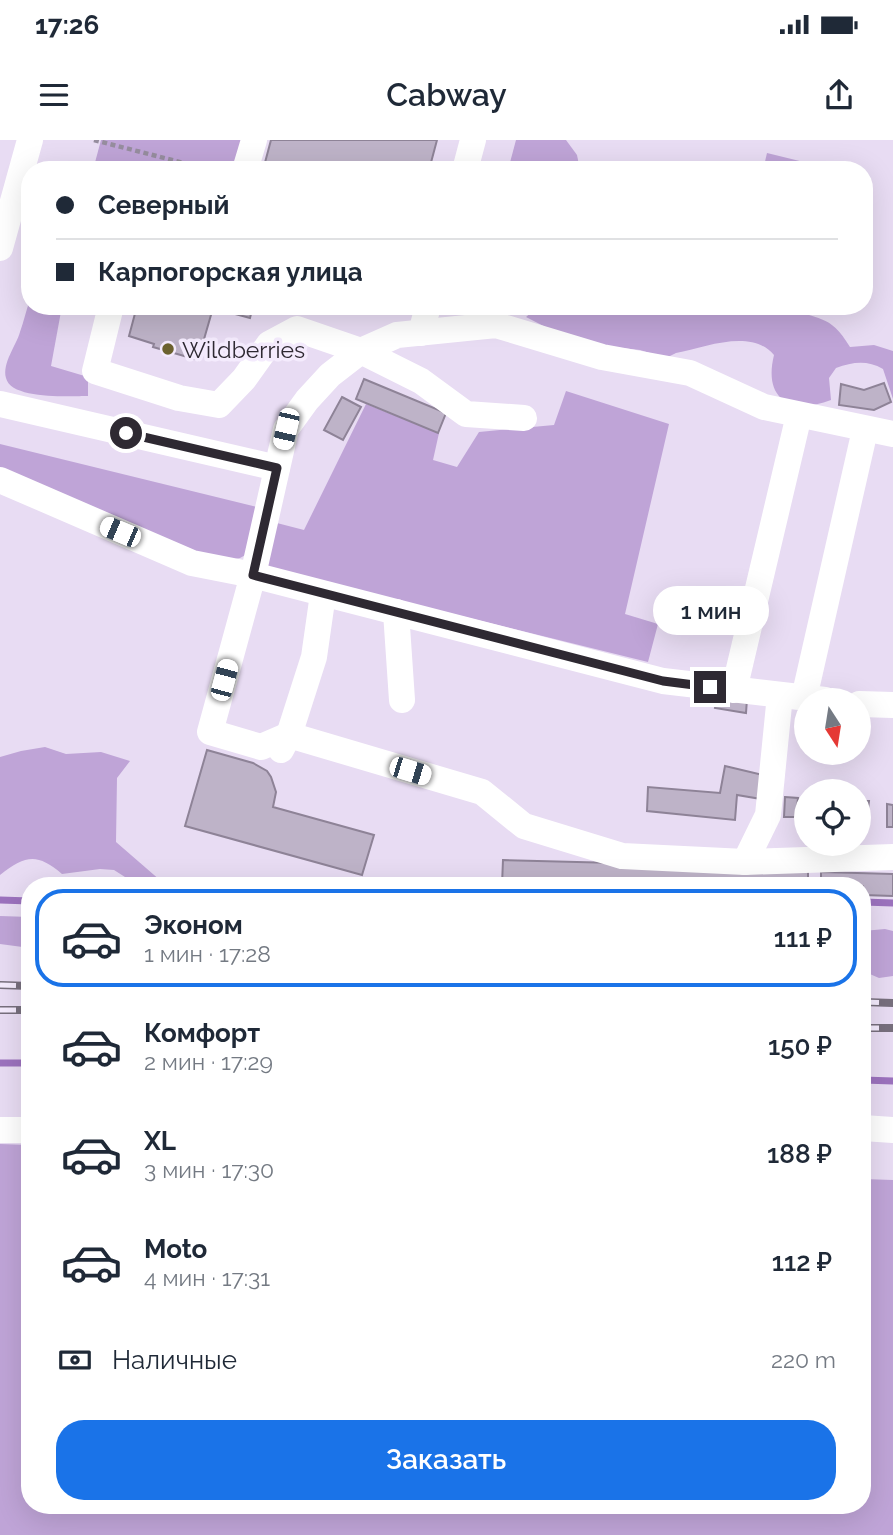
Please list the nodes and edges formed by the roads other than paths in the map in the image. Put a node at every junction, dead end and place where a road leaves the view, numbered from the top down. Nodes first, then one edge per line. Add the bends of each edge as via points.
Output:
1 (30, 140) edge
2 (254, 140) edge
3 (473, 140) edge
4 (27, 161) edge
5 (248, 161) edge
6 (467, 161) edge
7 (21, 189) edge
8 (2, 231) edge
9 (109, 315) edge
10 (426, 315) edge
11 (421, 332) junction
12 (361, 351) junction
13 (0, 404) edge
14 (799, 415) junction
15 (524, 418) dead end
16 (864, 430) junction
17 (893, 435) edge
18 (277, 468) junction
19 (0, 480) edge
20 (253, 575) junction
21 (323, 594) junction
22 (396, 612) junction
23 (805, 688) edge
24 (734, 690) junction
25 (794, 696) edge
26 (402, 700) dead end
27 (872, 704) edge
28 (893, 705) edge
29 (794, 727) edge
30 (289, 735) junction
31 (276, 758) dead end
32 (893, 857) edge
33 (745, 862) junction
34 (871, 1129) edge
35 (0, 1130) edge
36 (21, 1130) edge
37 (893, 1130) edge

1 - 4 street
2 - 5 street
3 - 6 street
7 - 8 street
9 - 12 street via 95,370 179,398 219,405 269,344 298,329
10 - 11 street
11 - 12 street via 397,335
11 - 14 street via 496,325 602,357 690,373 764,407
12 - 15 street via 421,381 467,414
12 - 18 street via 330,375 286,429
13 - 18 street
14 - 16 street
14 - 24 street
16 - 17 street
16 - 23 street
18 - 20 street
19 - 20 street via 192,563
20 - 21 street
20 - 30 street via 210,732 261,747
21 - 22 street
21 - 30 street via 314,657
22 - 24 street via 663,681
22 - 26 street
24 - 25 street
27 - 28 street
29 - 33 street via 768,815
30 - 31 street
30 - 33 street via 482,792 524,826 622,856
32 - 33 street
34 - 37 street
35 - 36 street

